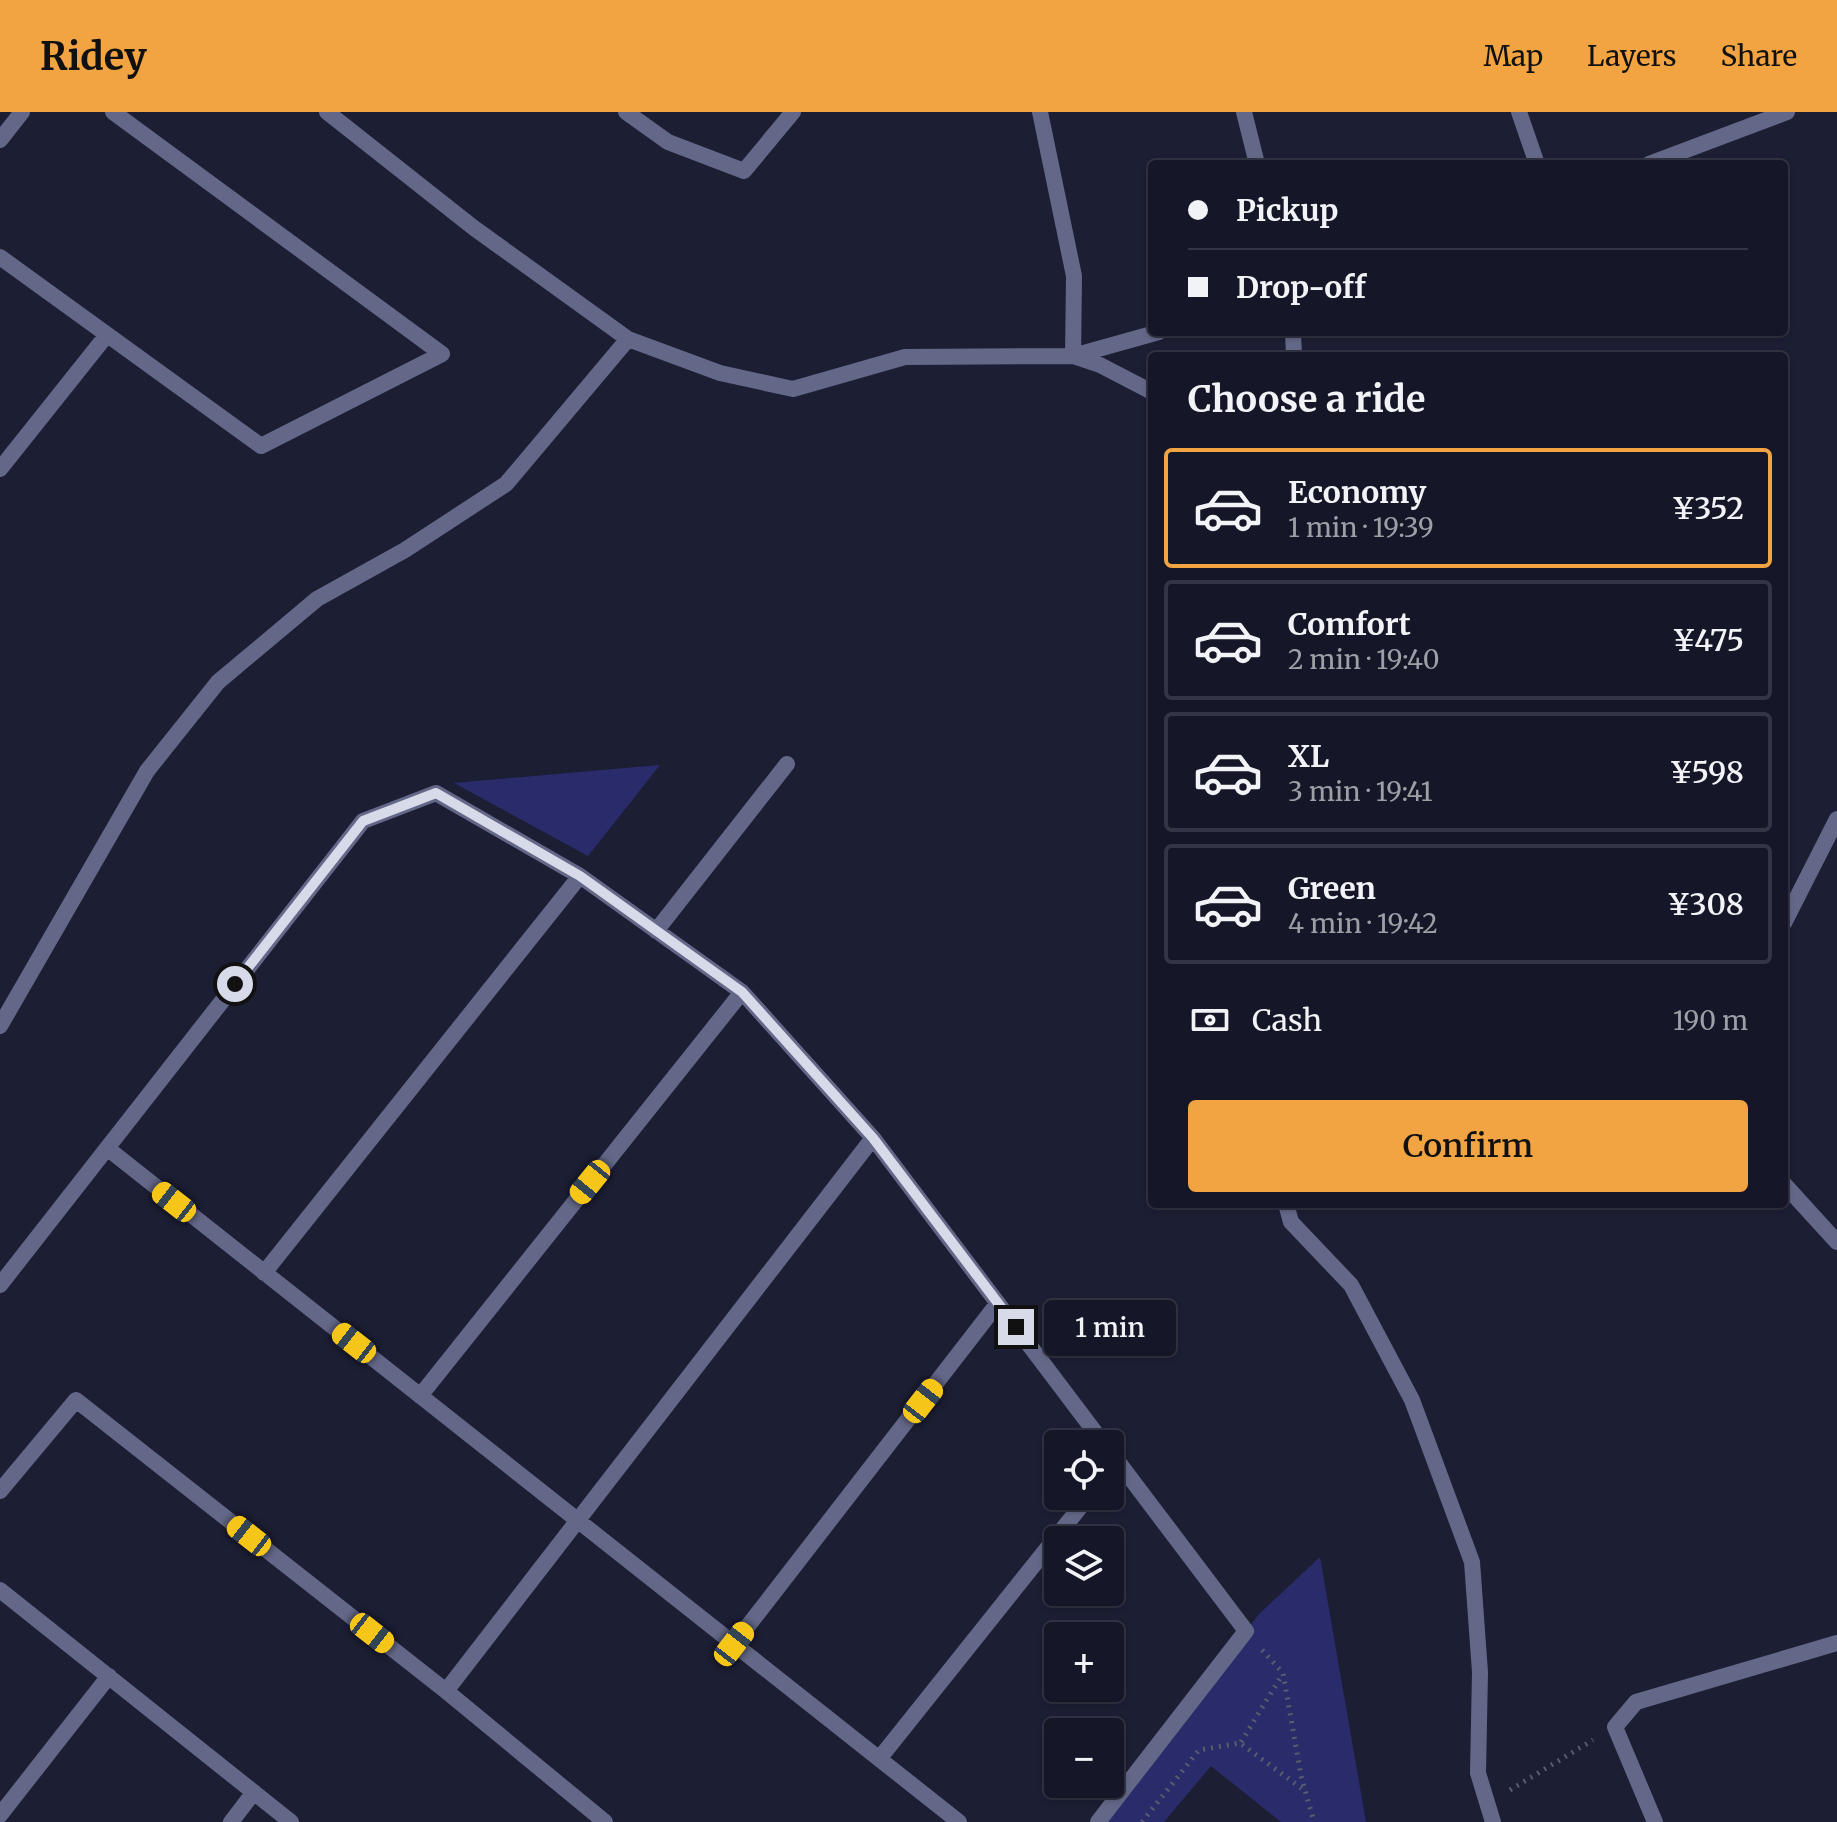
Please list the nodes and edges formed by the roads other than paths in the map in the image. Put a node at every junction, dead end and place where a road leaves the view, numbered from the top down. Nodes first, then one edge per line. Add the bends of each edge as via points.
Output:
1 (22, 112) edge
2 (113, 112) edge
3 (327, 112) edge
4 (626, 112) edge
5 (793, 112) edge
6 (1040, 112) edge
7 (1244, 112) edge
8 (1519, 112) edge
9 (1778, 113) edge
10 (0, 140) edge
11 (1256, 160) edge
12 (1536, 160) edge
13 (1659, 160) edge
14 (0, 257) edge
15 (1148, 335) edge
16 (106, 336) junction
17 (628, 339) junction
18 (1073, 356) junction
19 (1148, 390) edge
20 (0, 469) edge
21 (787, 764) dead end
22 (1837, 819) edge
23 (580, 876) junction
24 (1788, 915) edge
25 (656, 931) junction
26 (742, 992) junction
27 (0, 1026) edge
28 (873, 1138) junction
29 (107, 1148) junction
30 (1788, 1188) edge
31 (1287, 1208) edge
32 (1837, 1242) edge
33 (264, 1273) junction
34 (0, 1285) edge
35 (998, 1303) junction
36 (420, 1396) junction
37 (1093, 1430) edge
38 (1124, 1476) edge
39 (0, 1491) edge
40 (1078, 1510) edge
41 (578, 1520) junction
42 (0, 1590) edge
43 (1837, 1643) edge
44 (734, 1644) junction
45 (109, 1676) junction
46 (446, 1691) junction
47 (879, 1759) junction
48 (254, 1792) junction
49 (0, 1815) edge
50 (231, 1822) edge
51 (291, 1822) edge
52 (605, 1822) edge
53 (959, 1822) edge
54 (1098, 1822) edge
55 (1493, 1822) edge
56 (1655, 1822) edge

1 - 10 street
2 - 16 street via 442,354 261,446
3 - 17 street via 474,228
4 - 5 street via 668,142 744,171
6 - 18 street via 1074,276
7 - 11 street
8 - 12 street
9 - 13 street
14 - 16 street
15 - 18 street
16 - 20 street
17 - 18 street via 720,373 793,389 905,357
17 - 27 street via 506,484 317,599 218,682 147,771
18 - 19 street
21 - 25 street
22 - 24 street
23 - 25 street
23 - 29 street via 436,793 363,821
23 - 33 street
25 - 26 street
26 - 28 street
26 - 36 street
28 - 35 street
28 - 41 street
29 - 33 street
29 - 34 street
30 - 32 street
31 - 55 street via 1291,1222 1351,1285 1412,1400 1472,1562 1480,1672 1478,1773
33 - 36 street
35 - 37 street
35 - 44 street
36 - 41 street
38 - 54 street via 1246,1631
39 - 46 street via 76,1400
40 - 47 street
41 - 44 street
41 - 46 street
42 - 45 street
43 - 56 street via 1636,1702 1615,1727
44 - 47 street
45 - 48 street
45 - 49 street
46 - 52 street
47 - 53 street
48 - 50 street
48 - 51 street

